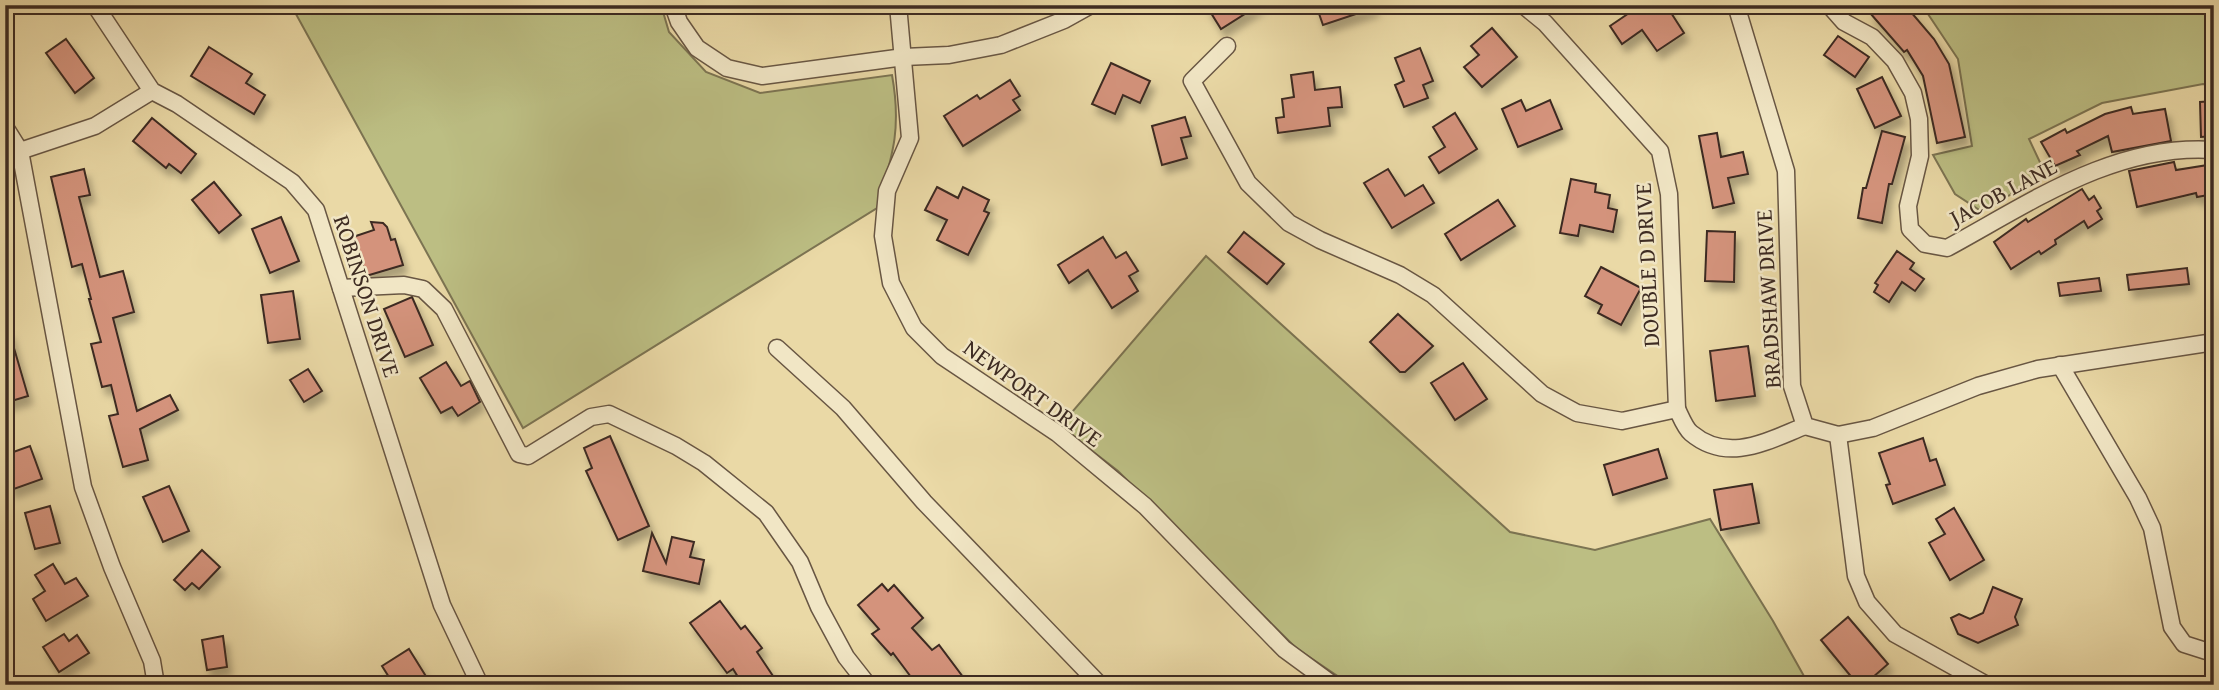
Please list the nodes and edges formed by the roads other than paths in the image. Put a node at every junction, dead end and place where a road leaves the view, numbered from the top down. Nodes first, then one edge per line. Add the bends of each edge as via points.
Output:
1 (95, 5) edge
2 (673, 5) edge
3 (898, 5) edge
4 (1091, 5) edge
5 (1524, 5) edge
6 (1736, 5) edge
7 (1829, 5) edge
8 (1227, 46) dead end
9 (904, 57) junction
10 (152, 92) junction
11 (5, 127) edge
12 (2214, 150) edge
13 (20, 151) junction
14 (341, 288) junction
15 (2214, 342) edge
16 (777, 348) dead end
17 (2060, 365) junction
18 (1677, 409) junction
19 (1805, 426) junction
20 (1838, 435) junction
21 (2214, 649) edge
22 (1985, 684) edge
23 (156, 685) edge
24 (481, 685) edge
25 (868, 685) edge
26 (1100, 685) edge
27 (1333, 685) edge

1 - 10 street, ROBINSON DRIVE
2 - 9 street via 697,48 727,68 762,76
3 - 9 street, NEWPORT DRIVE
4 - 9 street via 1001,45 949,55
5 - 18 street, DOUBLE D DRIVE via 1660,150 1669,194
6 - 19 street, BRADSHAW DRIVE via 1786,171 1792,386
7 - 12 street, JACOB LANE via 1895,61 1913,93 1920,156 1908,206 1910,229 1925,244 1947,248 2114,162 2162,151
8 - 18 street via 1192,81 1248,183 1289,223 1433,295 1542,394 1577,413 1622,421
9 - 27 street, NEWPORT DRIVE via 910,138 887,191 883,236 891,283 915,328 942,356 1057,433 1145,506 1284,649
10 - 13 street via 95,126
10 - 14 street, ROBINSON DRIVE via 292,182 316,210
11 - 13 street
13 - 23 street via 83,487 152,661
14 - 24 street, ROBINSON DRIVE via 442,605
14 - 25 street via 404,285 424,289 444,309 519,454 528,456 591,416 609,414 704,463 766,513 800,562 846,657
15 - 17 street
16 - 26 street via 843,408 924,502
17 - 20 street via 1978,386 1873,428
17 - 21 street via 2152,528 2172,627 2184,644
18 - 19 street via 1689,432 1716,448 1749,448
19 - 20 street
20 - 22 street via 1856,576 1867,602 1895,634

